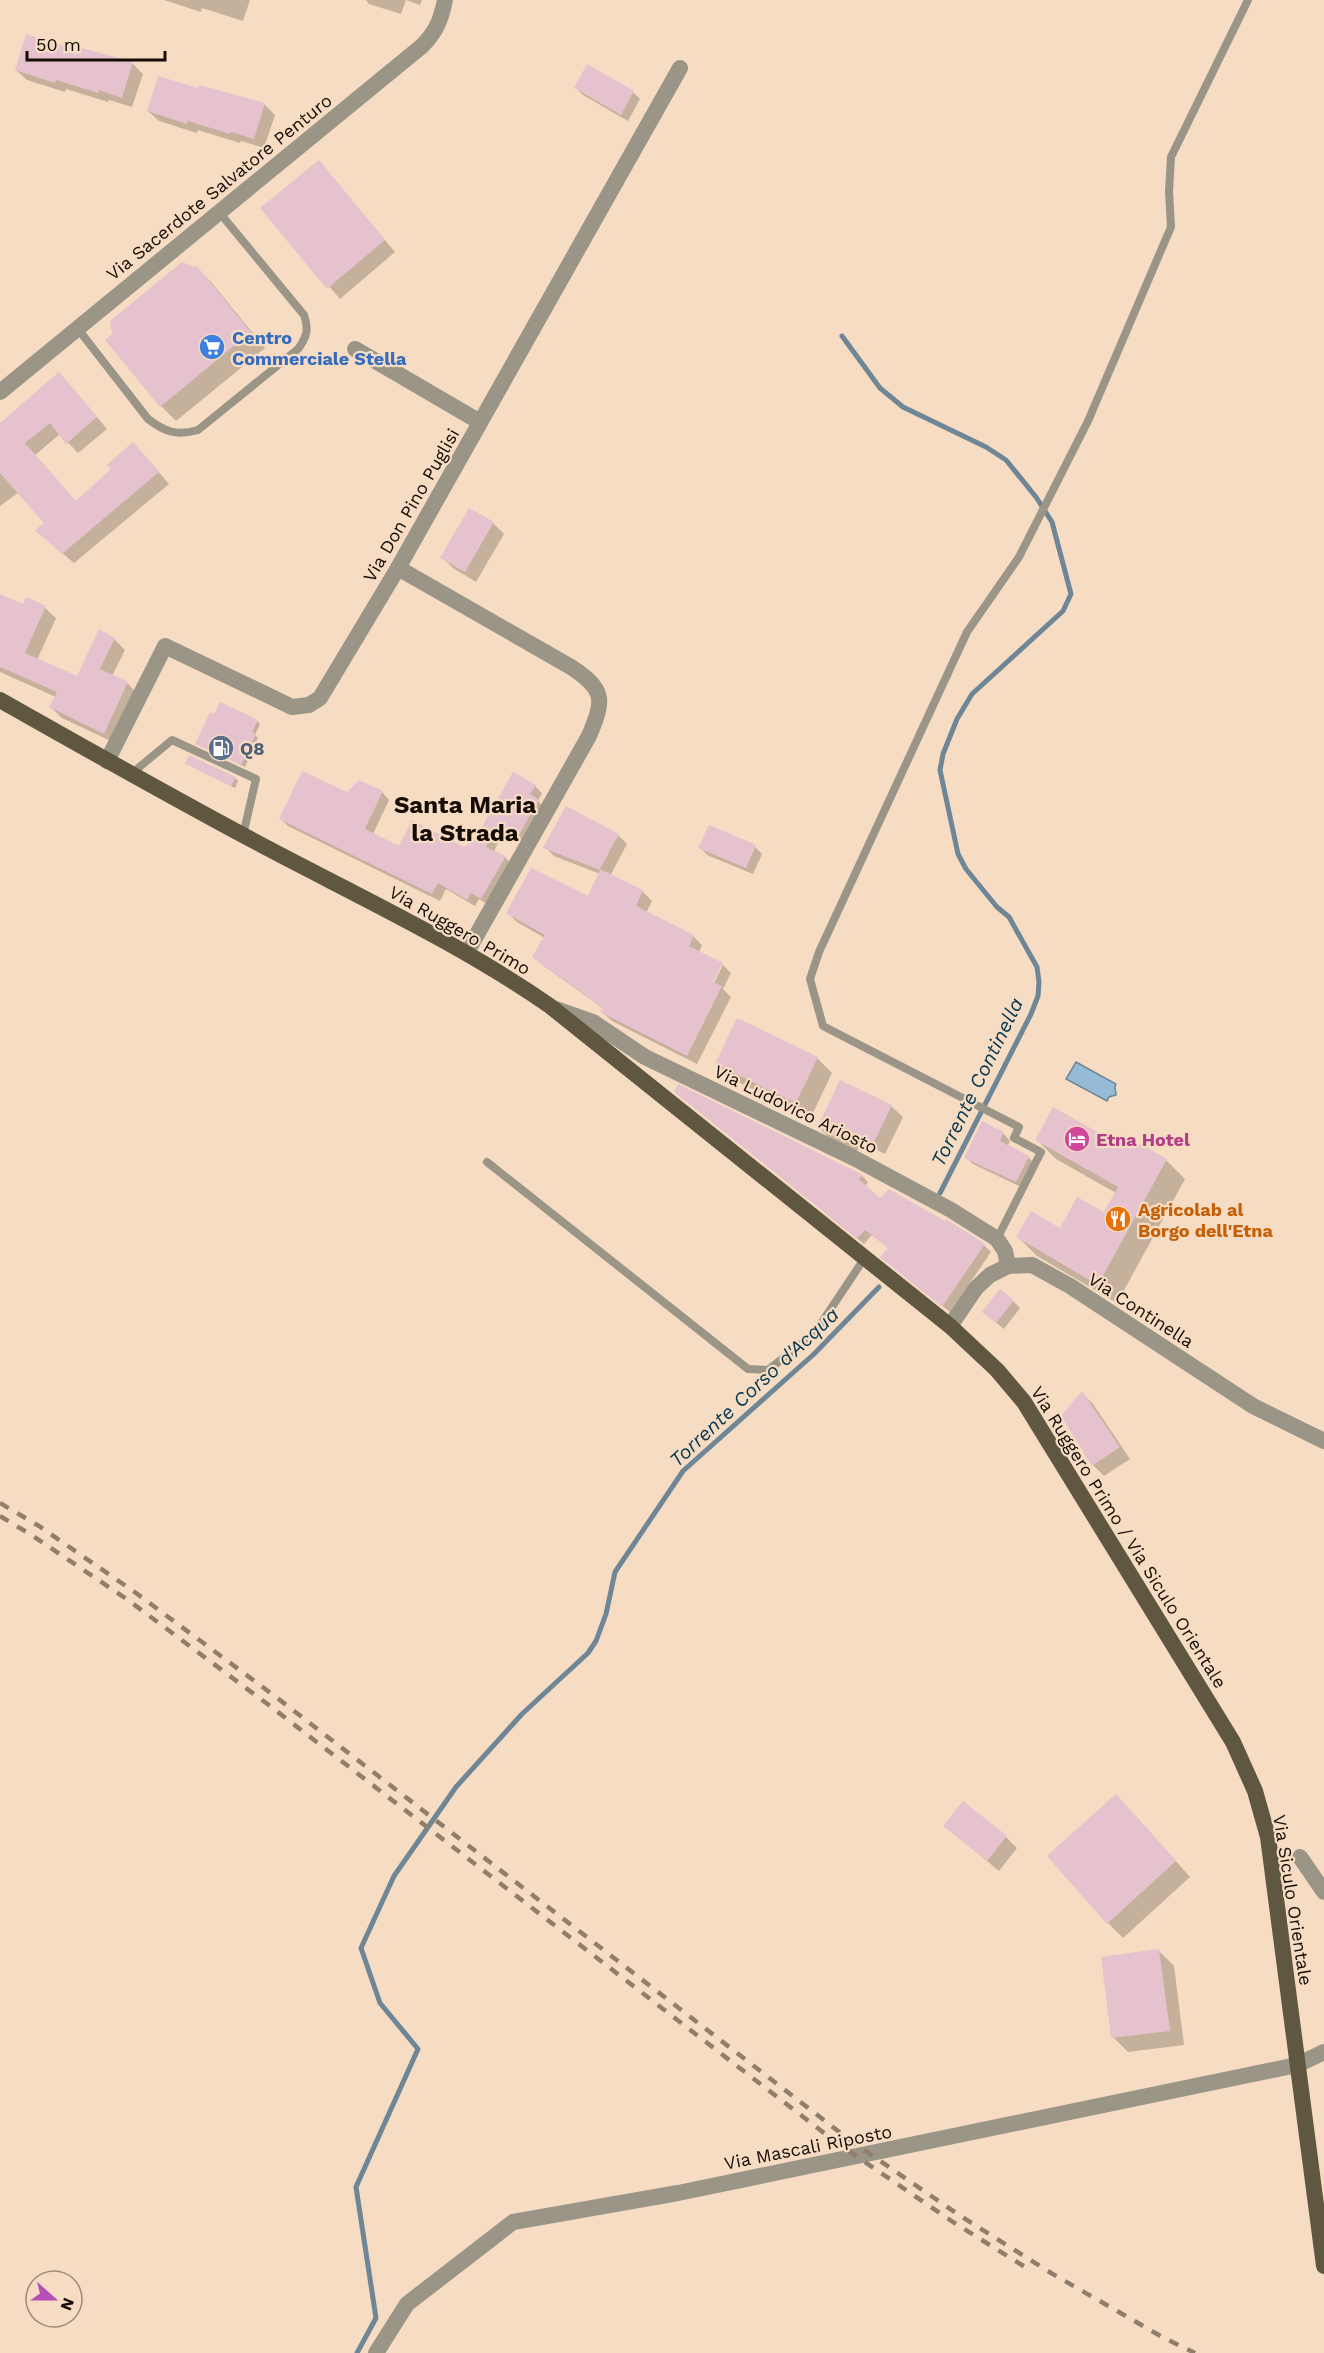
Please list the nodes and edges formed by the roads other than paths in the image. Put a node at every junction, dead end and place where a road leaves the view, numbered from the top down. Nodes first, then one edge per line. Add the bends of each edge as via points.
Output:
1 (445, 0) edge
2 (1248, 0) edge
3 (680, 69) dead end
4 (219, 212) junction
5 (78, 329) junction
6 (355, 349) dead end
7 (0, 393) edge
8 (480, 422) junction
9 (398, 568) junction
10 (0, 700) edge
11 (107, 761) junction
12 (131, 775) junction
13 (243, 835) junction
14 (466, 952) junction
15 (549, 1006) junction
16 (487, 1162) dead end
17 (997, 1239) junction
18 (864, 1259) junction
19 (1008, 1266) junction
20 (888, 1278) joint
21 (950, 1326) junction
22 (1324, 1441) edge
23 (1255, 1791) joint
24 (1300, 1857) dead end
25 (1324, 1892) edge
26 (1324, 2052) edge
27 (1297, 2065) junction
28 (1324, 2266) edge
29 (376, 2353) edge

1 - 4 street, Via Sacerdote Salvatore Penturo via 440,22 422,46
2 - 17 lane via 1171,157 1171,227 1088,421 1019,557 967,632 810,979 823,1026 1019,1127 1014,1138 1041,1152
3 - 8 street, Via Don Pino Puglisi
4 - 5 street, Via Sacerdote Salvatore Penturo
4 - 5 lane via 304,315 306,339 298,350 198,430 184,434 161,429 148,419
5 - 7 street, Via Sacerdote Salvatore Penturo
6 - 8 street
8 - 9 street, Via Don Pino Puglisi
9 - 11 street, Via Don Pino Puglisi via 320,698 309,705 292,706 165,646
9 - 14 street via 571,667 598,691 599,711 589,736
10 - 11 main road, Via Ruggero Primo
11 - 12 main road, Via Ruggero Primo
12 - 13 main road, Via Ruggero Primo
12 - 13 lane via 172,740 256,778
13 - 14 main road, Via Ruggero Primo
14 - 15 main road, Via Ruggero Primo
15 - 17 street, Via Ludovico Ariosto via 593,1022 645,1058 854,1158
15 - 18 main road, Via Ruggero Primo
16 - 18 lane via 748,1369 768,1370 814,1334
17 - 19 street
18 - 20 main road, Via Ruggero Primo
19 - 21 street via 976,1288
19 - 22 street, Via Continella via 1023,1264 1042,1269 1253,1406
20 - 21 main road, Via Ruggero Primo / Via Siculo Orientale
21 - 23 main road, Via Ruggero Primo / Via Siculo Orientale via 1024,1402 1233,1742
23 - 27 main road, Via Siculo Orientale via 1268,1838
24 - 25 street
26 - 27 street, Via Mascali Riposto
27 - 28 main road, Via Siculo Orientale
27 - 29 street, Via Mascali Riposto via 678,2193 513,2222 407,2304

